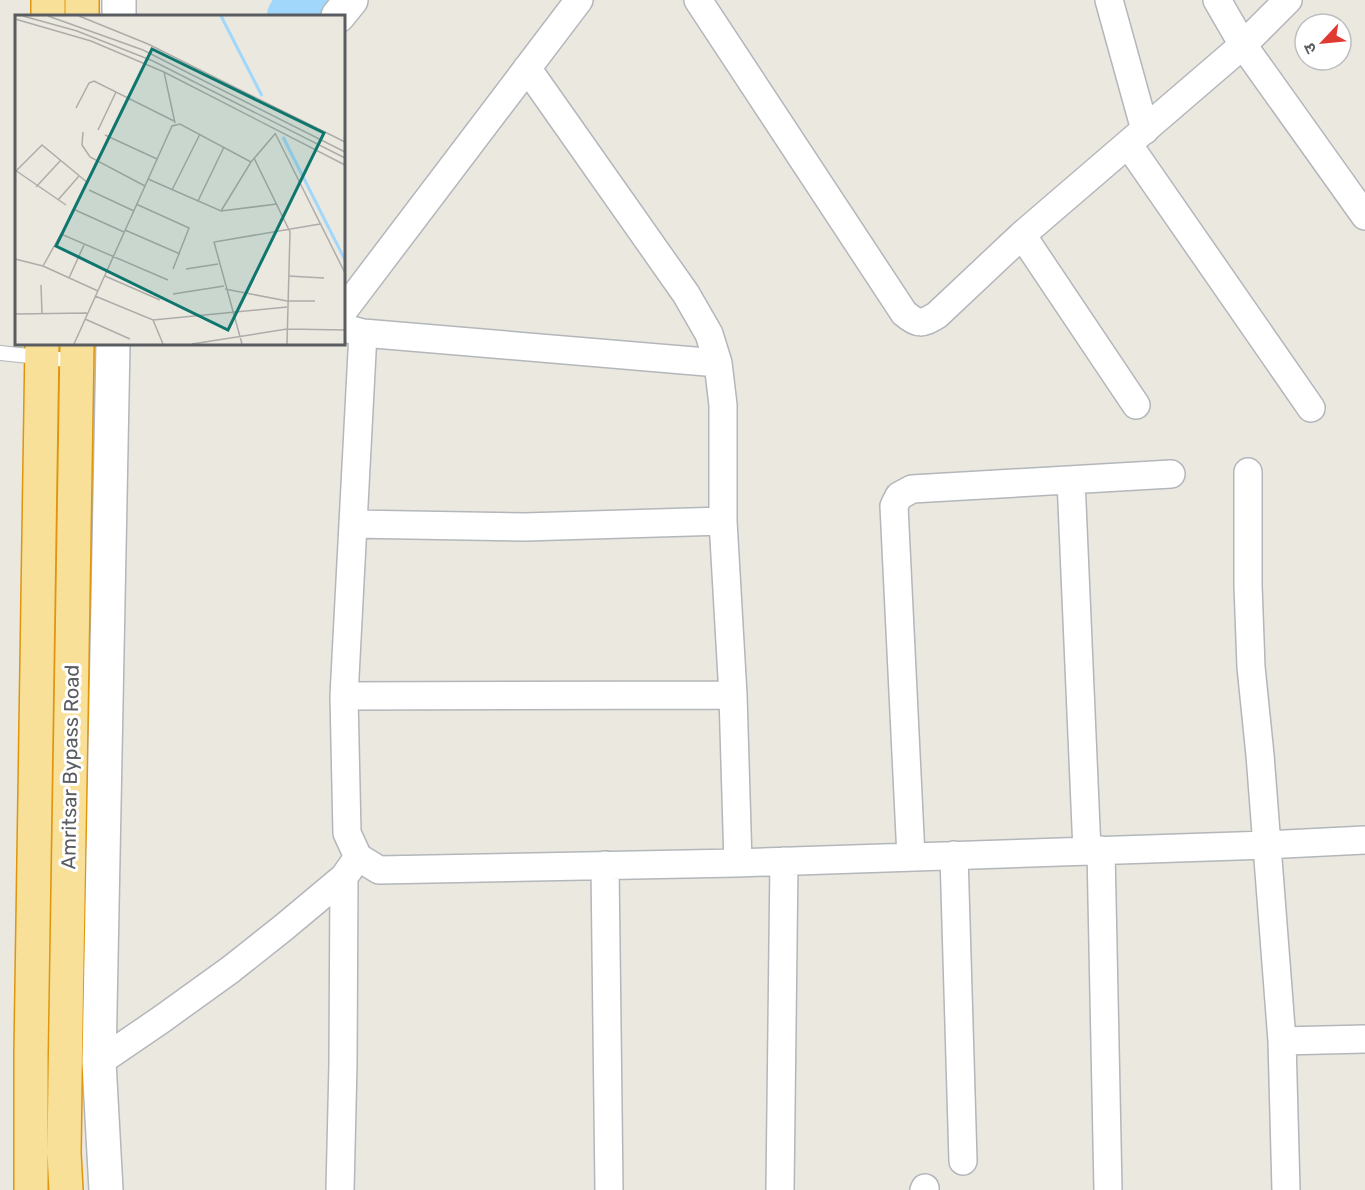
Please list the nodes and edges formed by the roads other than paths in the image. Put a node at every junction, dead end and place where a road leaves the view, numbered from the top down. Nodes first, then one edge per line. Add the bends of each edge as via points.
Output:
1 (351, 0) edge
2 (579, 0) edge
3 (698, 0) edge
4 (1109, 0) edge
5 (1217, 0) edge
6 (1288, 0) edge
7 (340, 15) edge
8 (1243, 45) junction
9 (527, 68) junction
10 (1136, 137) junction
11 (1365, 216) edge
12 (1022, 235) junction
13 (345, 309) edge
14 (353, 330) edge
15 (113, 345) edge
16 (42, 350) edge
17 (0, 352) edge
18 (77, 352) edge
19 (718, 363) junction
20 (1136, 405) dead end
21 (1311, 408) dead end
22 (1248, 472) dead end
23 (1171, 474) dead end
24 (1071, 480) junction
25 (723, 521) junction
26 (353, 524) junction
27 (733, 695) junction
28 (344, 696) junction
29 (1365, 840) edge
30 (1267, 845) junction
31 (1094, 851) junction
32 (954, 855) junction
33 (911, 857) junction
34 (784, 861) junction
35 (736, 863) junction
36 (605, 865) junction
37 (351, 867) junction
38 (1365, 1039) edge
39 (1282, 1041) junction
40 (99, 1062) junction
41 (963, 1161) dead end
42 (31, 1190) edge
43 (66, 1190) edge
44 (105, 1190) edge
45 (340, 1190) edge
46 (609, 1190) edge
47 (780, 1190) edge
48 (1108, 1190) edge
49 (1286, 1190) edge

1 - 7 street
2 - 9 street
3 - 12 street via 904,313 914,322 925,322 937,315
4 - 10 street
5 - 8 street
6 - 8 street
8 - 10 street
8 - 11 street
9 - 13 street
9 - 19 street via 686,294 709,334
10 - 12 street
10 - 21 street
12 - 20 street
14 - 19 street
14 - 26 street
15 - 40 street
16 - 17 lane
16 - 18 lane
16 - 42 highway, Amritsar Bypass Road
18 - 43 highway, Amritsar Bypass Road
19 - 25 street via 723,405
22 - 30 street via 1251,667
23 - 24 street
24 - 31 street
24 - 33 street via 912,489 899,496 894,506
25 - 26 street via 525,526
25 - 27 street
26 - 28 street
27 - 28 street
27 - 35 street
28 - 37 street
29 - 30 street
30 - 31 street
30 - 39 street
31 - 32 street
31 - 48 street
32 - 33 street
32 - 41 street
33 - 34 street
34 - 35 street
34 - 47 street
35 - 36 street
36 - 37 street via 379,870
36 - 46 street
37 - 40 street via 230,970
37 - 45 street
38 - 39 street
39 - 49 street
40 - 44 street

